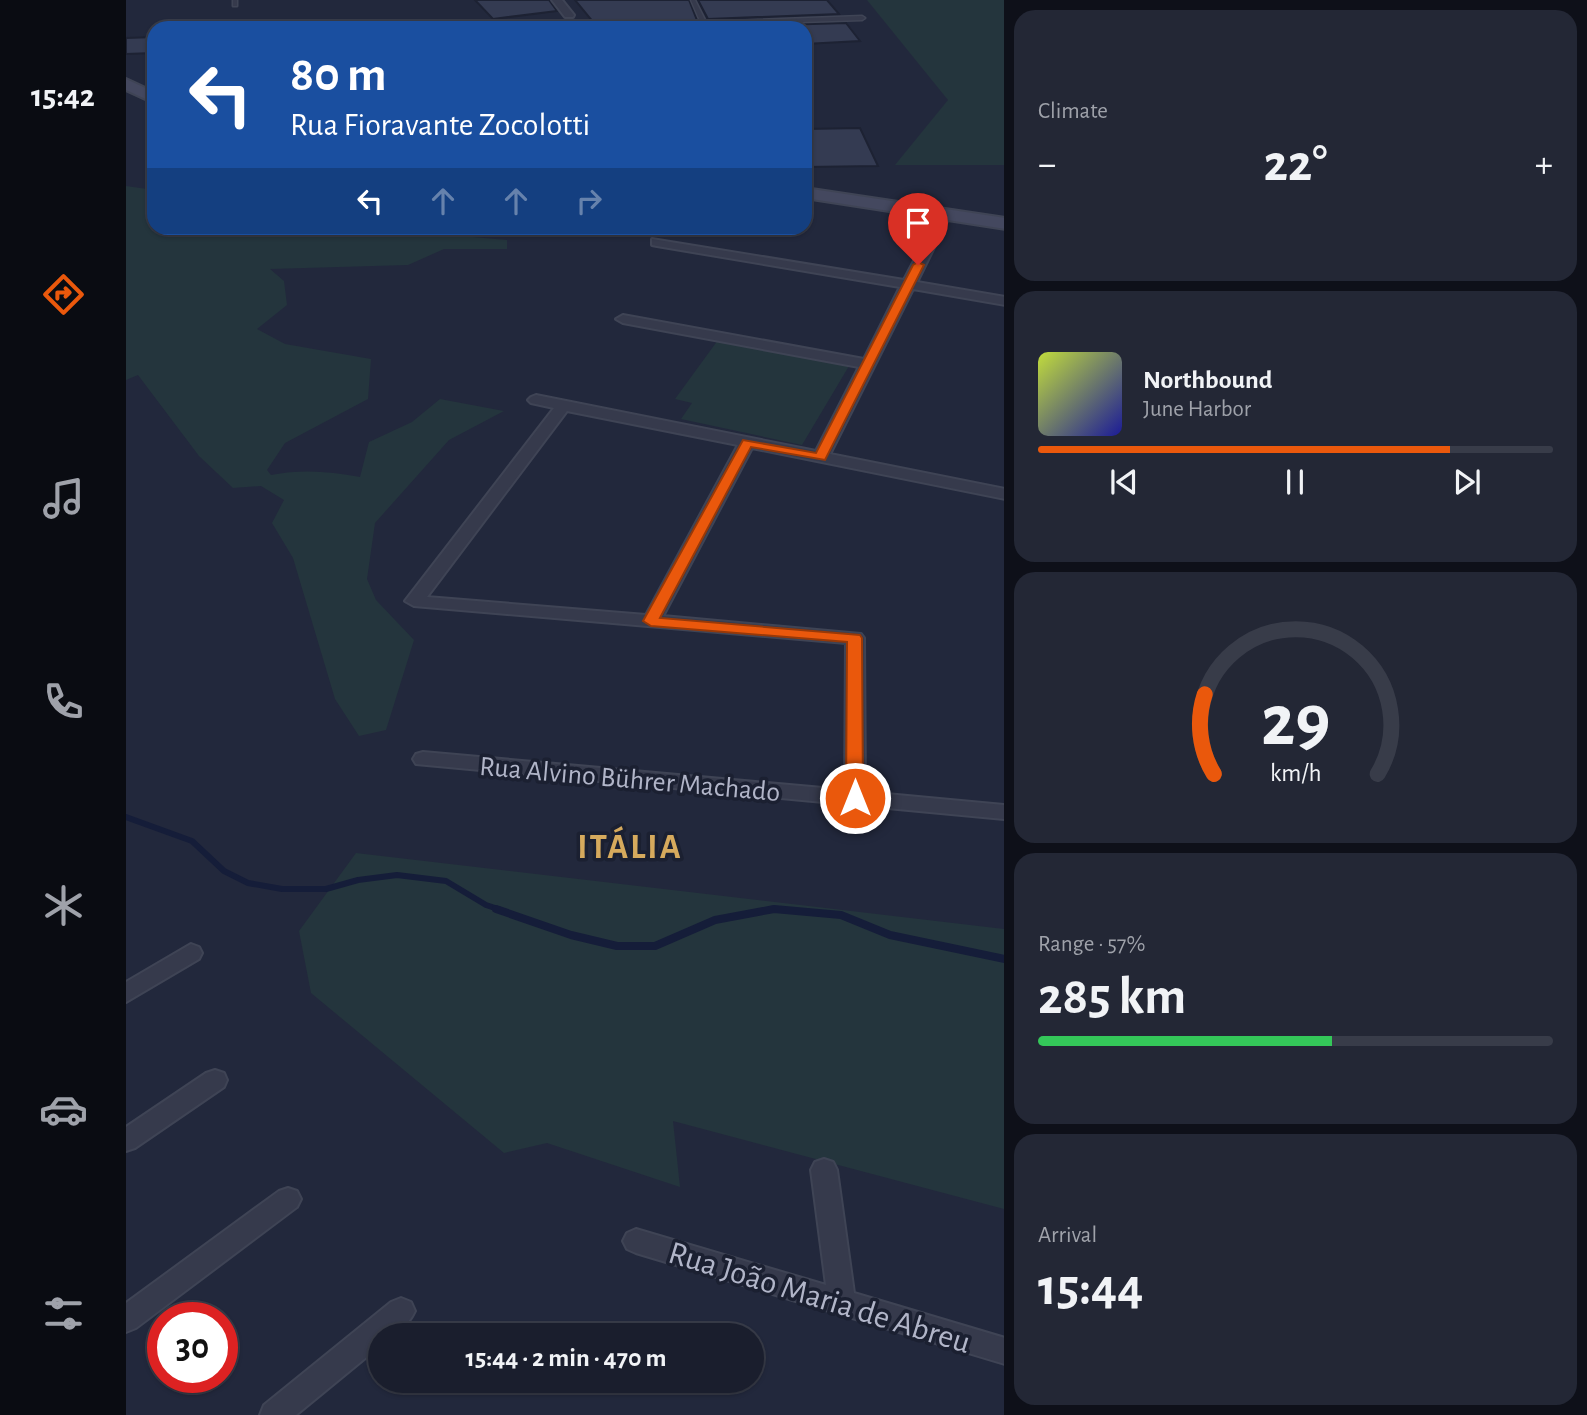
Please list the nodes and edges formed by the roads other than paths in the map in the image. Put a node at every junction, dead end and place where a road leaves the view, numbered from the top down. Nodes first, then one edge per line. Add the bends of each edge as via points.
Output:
1 (557, 0) edge
2 (693, 0) edge
3 (569, 15) dead end
4 (862, 18) dead end
5 (704, 21) edge
6 (804, 21) edge
7 (126, 85) edge
8 (147, 95) edge
9 (812, 194) edge
10 (944, 215) junction
11 (1004, 224) edge
12 (657, 242) dead end
13 (908, 285) junction
14 (1004, 301) edge
15 (623, 319) dead end
16 (868, 364) junction
17 (536, 400) dead end
18 (563, 406) junction
19 (747, 443) junction
20 (821, 457) junction
21 (1004, 494) edge
22 (651, 621) junction
23 (423, 759) dead end
24 (855, 798) junction
25 (1004, 812) edge
26 (191, 953) dead end
27 (126, 993) edge
28 (215, 1080) dead end
29 (126, 1140) edge
30 (824, 1170) dead end
31 (288, 1199) dead end
32 (636, 1241) dead end
33 (842, 1303) junction
34 (401, 1311) dead end
35 (126, 1319) edge
36 (1004, 1351) edge
37 (274, 1415) edge

1 - 3 street
2 - 5 lane
4 - 6 lane
7 - 8 street
9 - 10 street
10 - 11 street
10 - 13 street
12 - 13 street
13 - 14 street
13 - 16 street
15 - 16 street
16 - 20 street
17 - 18 street
18 - 19 street
18 - 22 street via 414,601
19 - 20 street
19 - 22 street
20 - 21 street
22 - 24 street via 855,638
23 - 24 street, Rua Alvino Bührer Machado
24 - 25 street, Rua Alvino Bührer Machado
26 - 27 street
28 - 29 street
30 - 33 street
31 - 35 street
32 - 33 street, Rua João Maria de Abreu
33 - 36 street, Rua João Maria de Abreu
34 - 37 street

